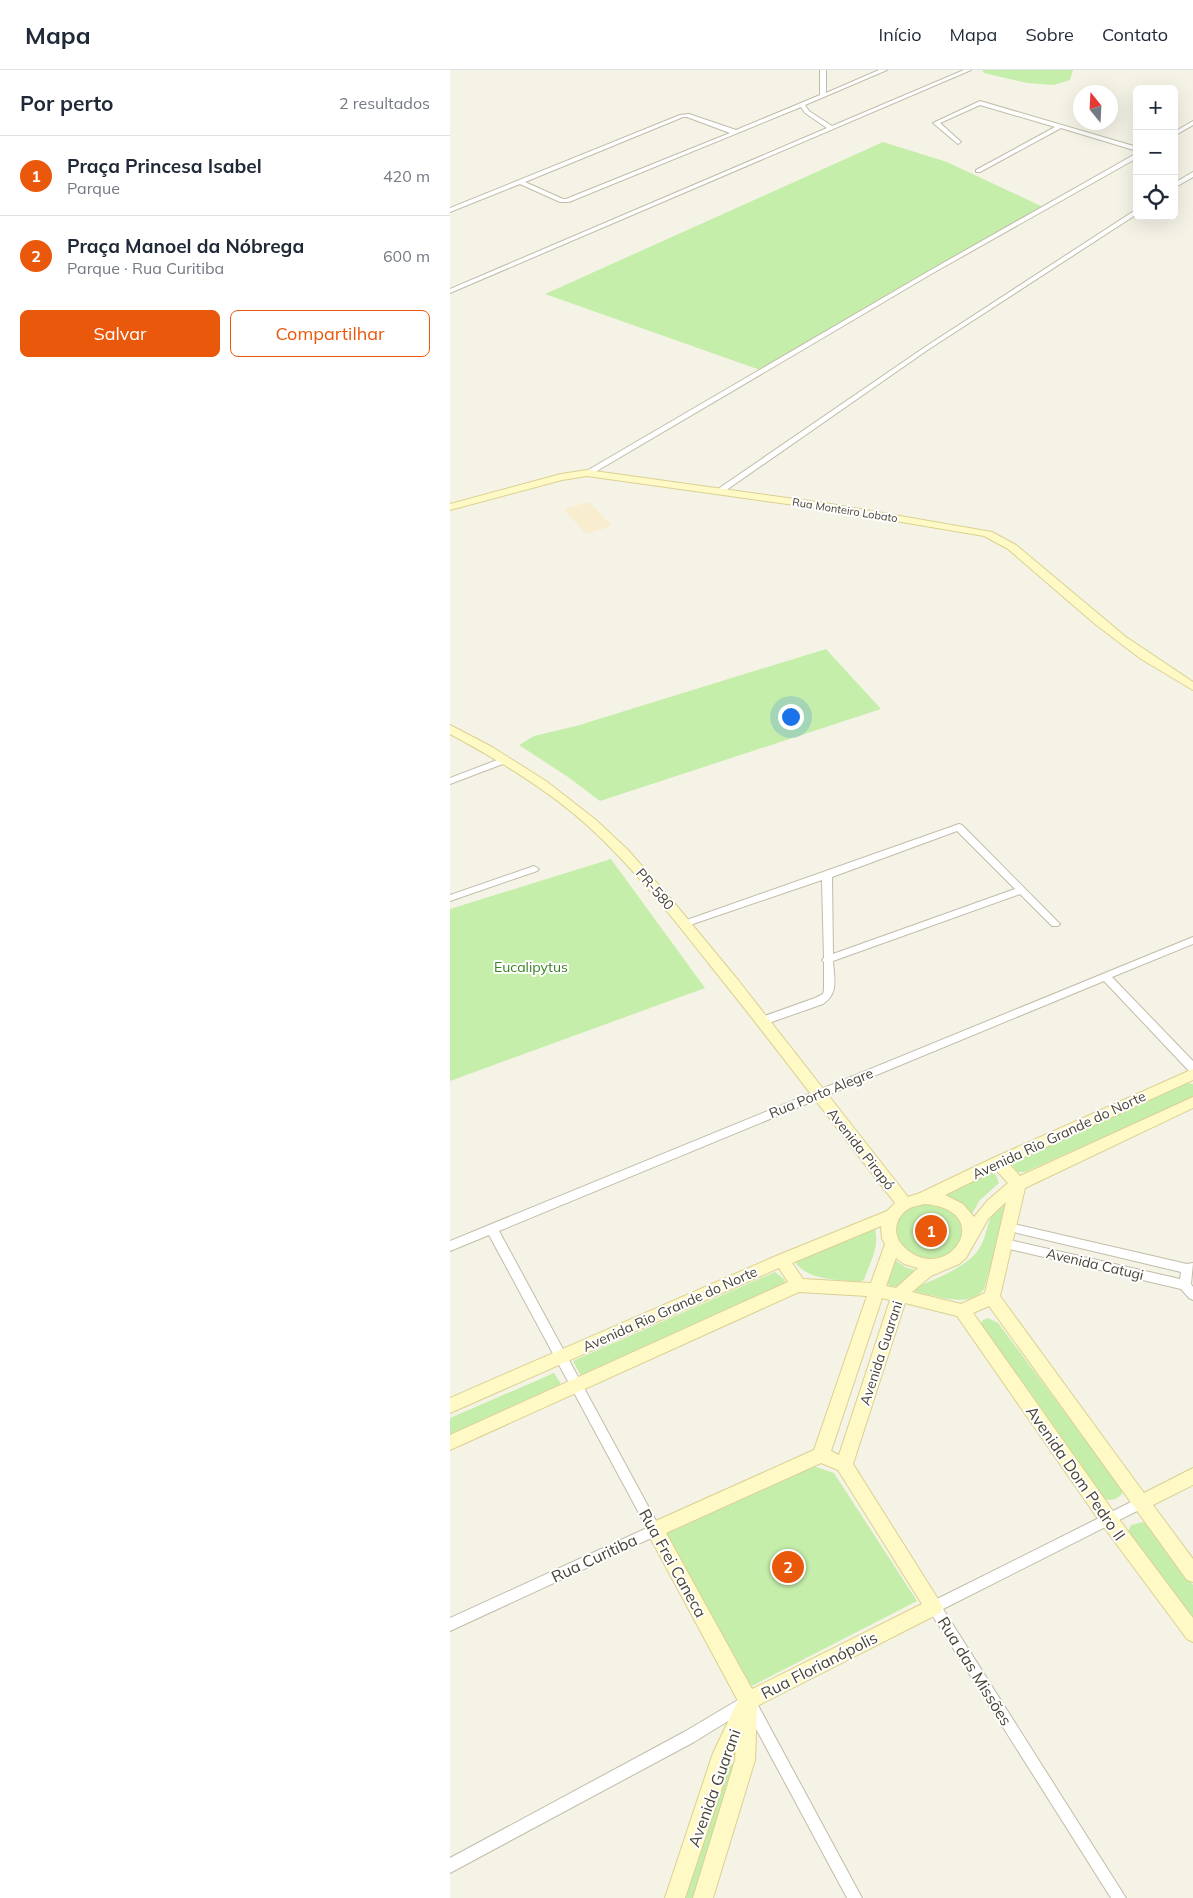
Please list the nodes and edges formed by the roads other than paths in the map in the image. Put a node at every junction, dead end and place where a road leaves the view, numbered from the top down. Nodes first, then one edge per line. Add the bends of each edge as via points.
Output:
1 (823, 70) edge
2 (884, 70) edge
3 (968, 70) edge
4 (823, 96) junction
5 (802, 105) junction
6 (1193, 124) edge
7 (1059, 127) junction
8 (831, 128) junction
9 (737, 132) junction
10 (1178, 132) edge
11 (958, 142) dead end
12 (1133, 149) edge
13 (1133, 157) edge
14 (978, 171) dead end
15 (1193, 174) edge
16 (519, 182) junction
17 (1178, 183) edge
18 (450, 210) edge
19 (1133, 213) edge
20 (450, 291) edge
21 (587, 473) junction
22 (719, 491) junction
23 (450, 507) edge
24 (1193, 687) edge
25 (450, 729) edge
26 (505, 760) junction
27 (450, 781) edge
28 (534, 869) dead end
29 (827, 875) junction
30 (1022, 890) junction
31 (450, 898) edge
32 (684, 924) junction
33 (1054, 924) dead end
34 (1193, 940) edge
35 (827, 960) junction
36 (1105, 976) junction
37 (763, 1020) junction
38 (1193, 1068) edge
39 (1193, 1074) edge
40 (818, 1094) junction
41 (1193, 1102) edge
42 (998, 1162) junction
43 (1018, 1184) junction
44 (925, 1198) junction
45 (904, 1203) junction
46 (892, 1215) junction
47 (1009, 1227) junction
48 (492, 1228) junction
49 (971, 1236) junction
50 (1005, 1244) junction
51 (450, 1246) edge
52 (892, 1246) junction
53 (782, 1260) junction
54 (946, 1262) junction
55 (1190, 1268) edge
56 (798, 1285) junction
57 (1185, 1285) junction
58 (877, 1290) junction
59 (1193, 1295) edge
60 (899, 1296) junction
61 (992, 1297) junction
62 (962, 1311) junction
63 (560, 1357) junction
64 (577, 1386) junction
65 (450, 1406) edge
66 (450, 1443) edge
67 (821, 1455) junction
68 (844, 1465) junction
69 (1193, 1476) edge
70 (1141, 1504) junction
71 (1109, 1520) junction
72 (655, 1530) junction
73 (1193, 1574) edge
74 (934, 1607) junction
75 (450, 1625) edge
76 (1193, 1633) edge
77 (748, 1701) junction
78 (450, 1866) edge
79 (676, 1898) edge
80 (703, 1898) edge
81 (855, 1898) edge
82 (1119, 1898) edge

1 - 4 street
2 - 4 street
3 - 8 street
4 - 5 street
5 - 8 street
5 - 9 street
6 - 10 street
7 - 11 street via 980,103 936,123
7 - 12 street
7 - 14 street
8 - 20 street
9 - 16 street via 682,116
9 - 16 street via 573,199 562,201
13 - 21 street
15 - 17 street
16 - 18 street
19 - 22 street via 927,348
21 - 22 street, Rua Monteiro Lobato
21 - 23 street, Rua Monteiro Lobato
22 - 24 street, Rua Monteiro Lobato via 988,534 1012,548 1166,673
25 - 26 street, PR-580 / PR-580
26 - 27 street
26 - 32 street, PR-580 / PR-580 via 591,822 623,853
28 - 31 street
29 - 30 street via 959,827
29 - 32 street
29 - 35 street
30 - 33 street
30 - 35 street
32 - 37 street, PR-580 / PR-580
34 - 36 street, Rua Porto Alegre
35 - 37 street via 827,996
36 - 38 street
36 - 40 street, Rua Porto Alegre
37 - 40 street, PR-580 / PR-580
39 - 42 street, Avenida Rio Grande do Norte
40 - 45 street, Avenida Pirapó
40 - 48 street, Rua Porto Alegre
41 - 43 street, Avenida Rio Grande do Norte
42 - 43 street
42 - 44 street, Avenida Rio Grande do Norte
43 - 47 street
43 - 49 street, Avenida Rio Grande do Norte via 993,1204
44 - 45 street
44 - 49 street via 949,1202 959,1208 966,1216
45 - 46 street
46 - 52 street via 887,1235
46 - 53 street, Avenida Rio Grande do Norte
47 - 50 street
47 - 55 street, Avenida Catugi
48 - 51 street, Rua Porto Alegre
48 - 63 street, Rua Frei Caneca
49 - 54 street via 963,1252
50 - 57 street, Avenida Catugi
50 - 61 street
52 - 54 street via 915,1262
52 - 58 street, Avenida Guarani
53 - 56 street
53 - 63 street, Avenida Rio Grande do Norte
54 - 60 street, Avenida Guarani via 923,1272
55 - 57 street
56 - 58 street
56 - 64 street
57 - 59 street
58 - 60 street
58 - 67 street, Avenida Guarani
60 - 62 street
60 - 68 street, Avenida Guarani
61 - 62 street
61 - 70 street
62 - 71 street, Avenida Dom Pedro II
63 - 64 street, Rua Frei Caneca
63 - 65 street, Avenida Rio Grande do Norte
64 - 66 street
64 - 72 street, Rua Frei Caneca
67 - 68 street
67 - 72 street, Rua Curitiba
68 - 74 street, Rua das Missões
69 - 70 street, Rua Florianópolis
70 - 71 street, Rua Florianópolis
70 - 73 street
71 - 74 street, Rua Florianópolis
71 - 76 street, Avenida Dom Pedro II
72 - 75 street, Rua Curitiba
72 - 77 street, Rua Frei Caneca
74 - 77 street, Rua Florianópolis
74 - 82 street, Rua das Missões
77 - 78 street, Rua Florianópolis
77 - 79 street, Avenida Guarani via 723,1752
77 - 80 street, Avenida Guarani via 746,1760
77 - 81 street, Rua Frei Caneca

